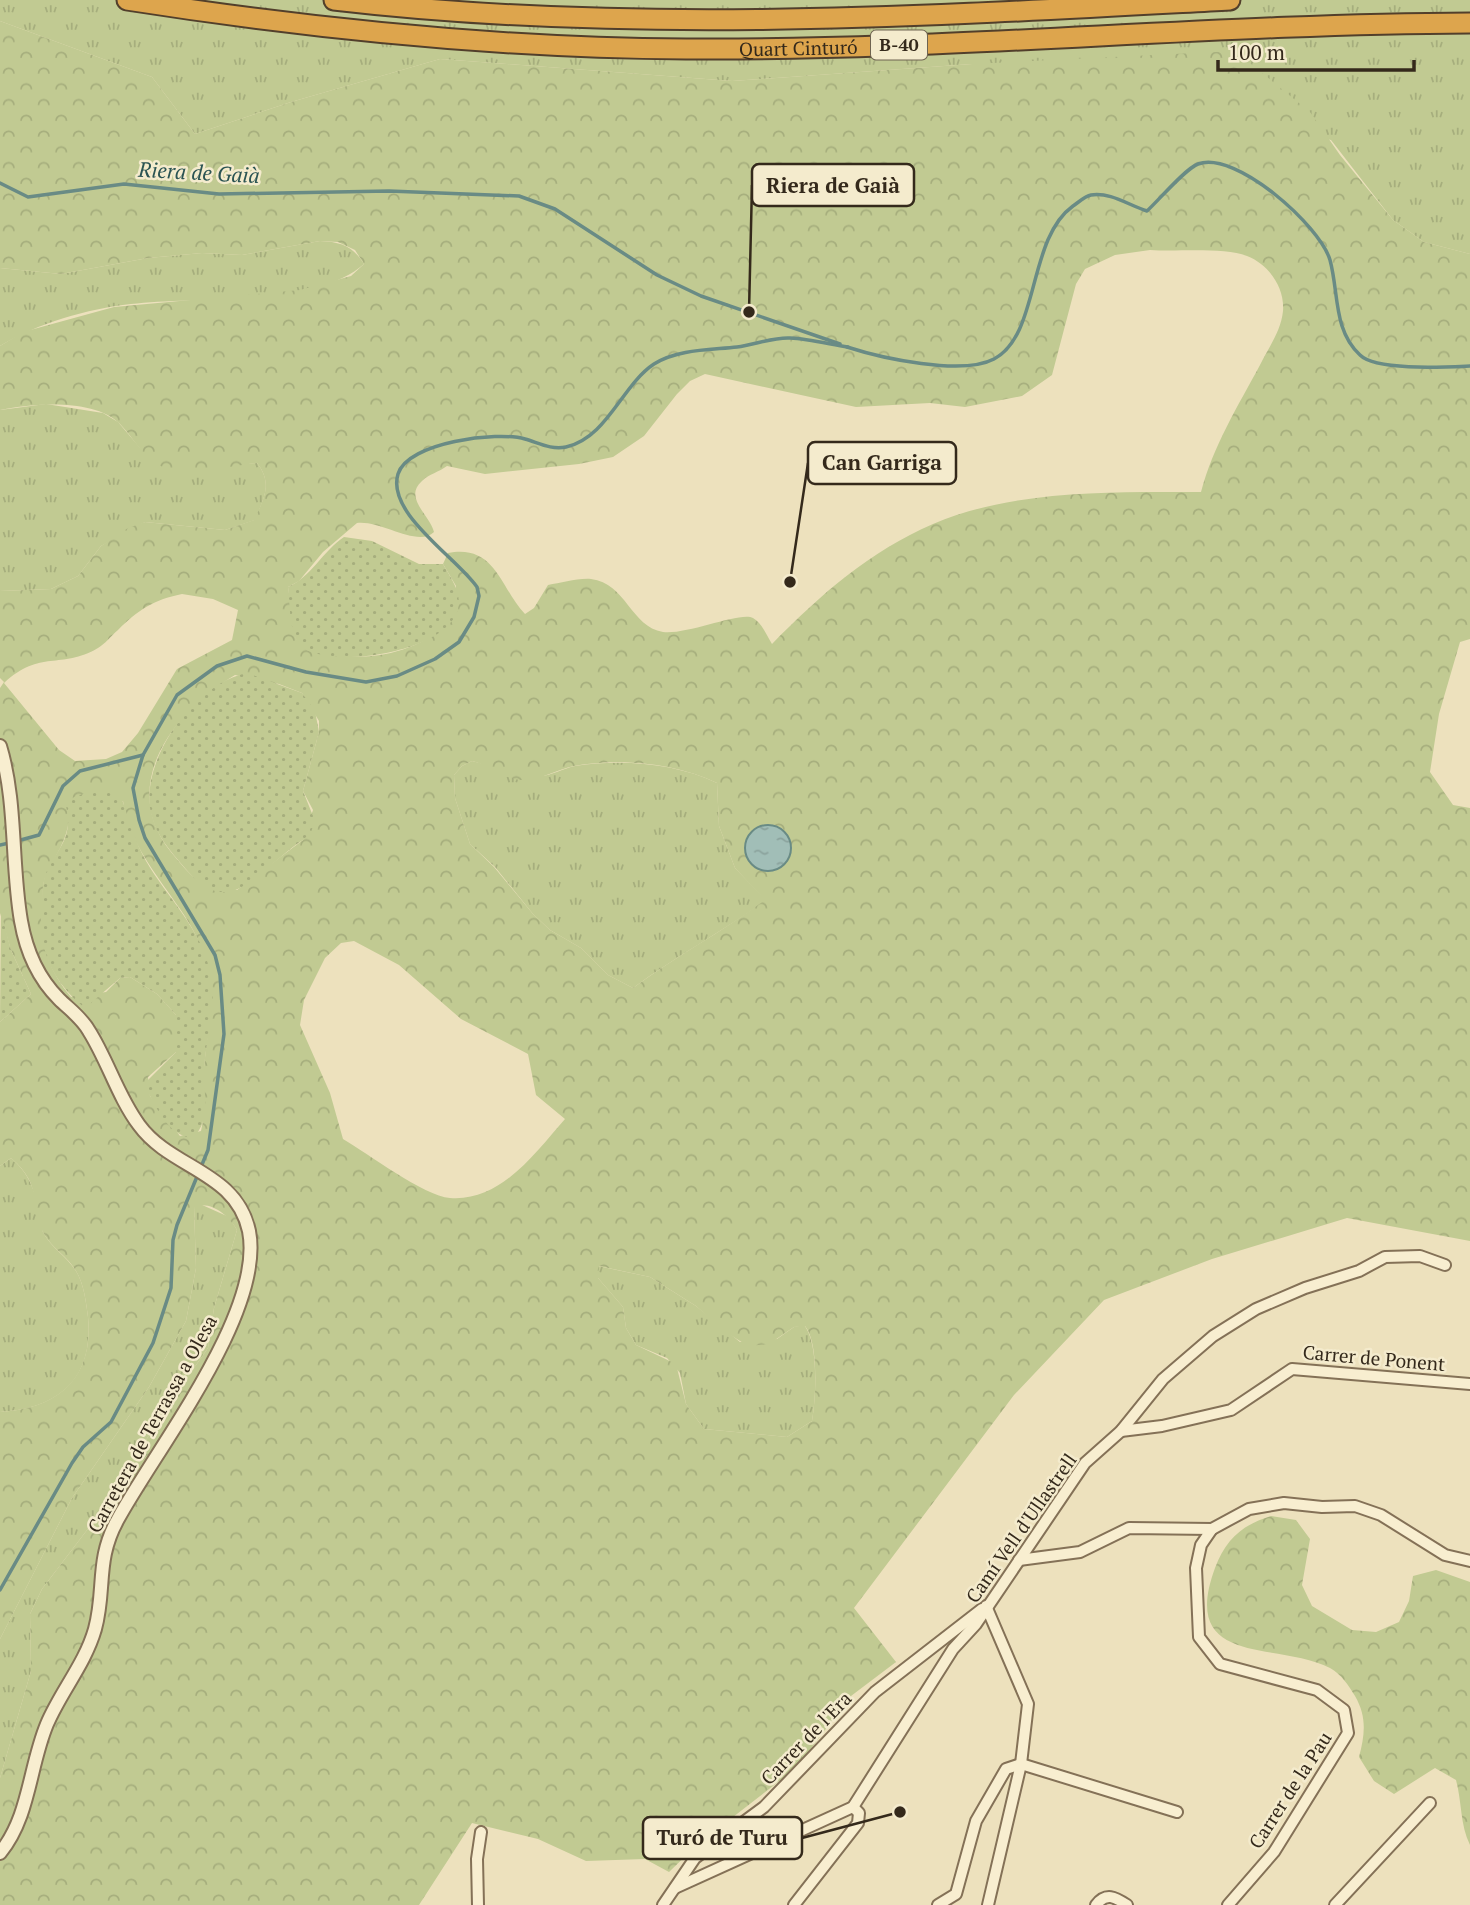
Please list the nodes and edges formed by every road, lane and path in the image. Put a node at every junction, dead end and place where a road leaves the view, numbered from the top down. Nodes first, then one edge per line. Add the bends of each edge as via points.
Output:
1 (127, 0) edge
2 (336, 0) edge
3 (1230, 0) edge
4 (1470, 23) edge
5 (0, 746) edge
6 (1445, 1265) dead end
7 (1470, 1384) edge
8 (1121, 1431) junction
9 (1212, 1529) junction
10 (1019, 1560) junction
11 (1470, 1562) edge
12 (986, 1606) junction
13 (1021, 1764) junction
14 (1430, 1803) dead end
15 (852, 1807) junction
16 (1177, 1812) dead end
17 (481, 1832) dead end
18 (0, 1853) edge
19 (674, 1888) junction
20 (800, 1903) edge
21 (478, 1905) edge
22 (663, 1905) edge
23 (939, 1905) edge
24 (988, 1905) edge
25 (1096, 1905) edge
26 (1127, 1905) edge
27 (1228, 1905) edge
28 (1335, 1905) edge

1 - 4 highway, Quart Cinturó / B-40 via 238,18 481,41 699,49
2 - 3 highway, Quart Cinturó / B-40 via 480,13 699,20 868,19
5 - 18 street, Carretera de Terrassa a Olesa via 21,920 34,966 88,1028 140,1127 168,1154 207,1173 231,1194 245,1218 250,1253 239,1302 208,1369 108,1539 91,1641 49,1719 14,1835
6 - 8 street, Camí Vell d'Ullastrell via 1420,1256 1385,1257 1256,1309 1213,1336 1163,1379
7 - 8 street, Carrer de Ponent via 1292,1369 1231,1410
8 - 10 street, Camí Vell d'Ullastrell via 1085,1463
9 - 10 street via 1129,1528 1080,1552
9 - 11 street via 1249,1509 1284,1503 1355,1506 1381,1515 1445,1555
9 - 27 street, Carrer de la Pau via 1201,1545 1196,1568 1199,1637 1220,1664 1317,1690 1344,1710 1348,1733 1274,1852
10 - 12 street, Camí Vell d'Ullastrell
12 - 13 street via 1028,1704
12 - 15 street, Camí Vell d'Ullastrell via 953,1649
12 - 19 street, Carrer de l'Era via 875,1692 764,1807 695,1858
13 - 16 street
13 - 23 street via 1006,1769 976,1821 956,1895
13 - 24 street
14 - 28 street
15 - 19 street
15 - 20 street via 859,1813 858,1823
17 - 21 street
19 - 22 street, Carrer de l'Era
25 - 26 street via 1112,1896

